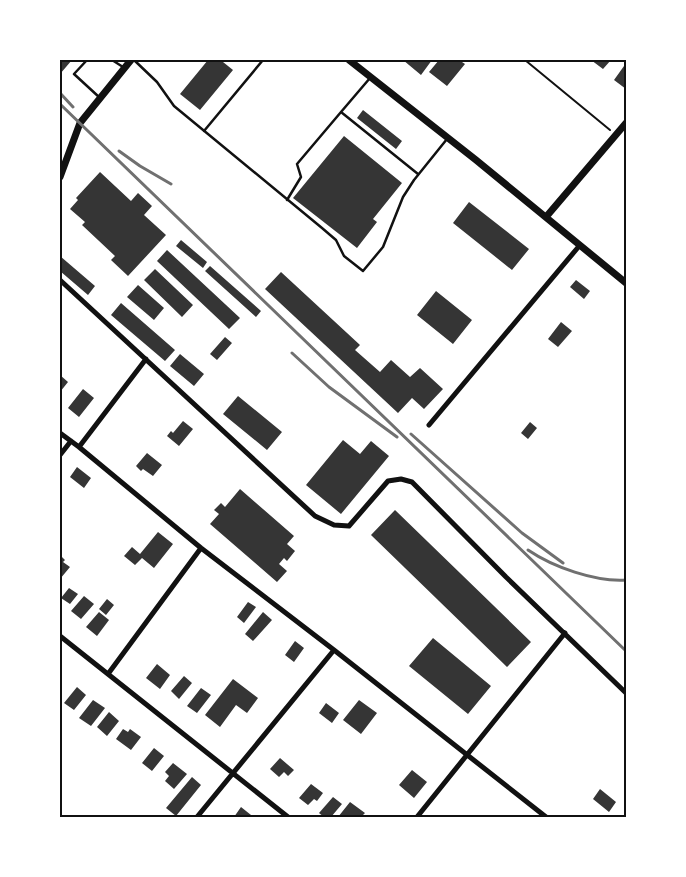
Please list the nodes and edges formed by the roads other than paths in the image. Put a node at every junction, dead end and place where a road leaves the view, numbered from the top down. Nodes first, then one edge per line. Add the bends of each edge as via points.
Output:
1 (87, 60) edge
2 (112, 60) edge
3 (133, 60) edge
4 (263, 60) edge
5 (349, 60) edge
6 (124, 68) junction
7 (370, 77) junction
8 (100, 98) junction
9 (341, 112) junction
10 (626, 123) edge
11 (204, 131) junction
12 (448, 138) junction
13 (418, 174) junction
14 (60, 177) edge
15 (287, 200) junction
16 (546, 217) junction
17 (580, 245) junction
18 (60, 280) edge
19 (626, 283) edge
20 (146, 359) junction
21 (429, 425) dead end
22 (60, 433) edge
23 (70, 441) junction
24 (79, 446) junction
25 (60, 455) edge
26 (202, 548) junction
27 (565, 633) junction
28 (60, 636) edge
29 (334, 650) junction
30 (108, 674) junction
31 (626, 693) edge
32 (467, 754) junction
33 (234, 774) junction
34 (197, 817) edge
35 (288, 817) edge
36 (417, 817) edge
37 (546, 817) edge

1 - 8 lane via 74,74
2 - 6 lane
3 - 6 main road
3 - 11 lane via 157,82 174,106
4 - 11 lane
5 - 7 main road
6 - 8 main road
7 - 9 lane
7 - 12 main road
8 - 14 main road via 80,123
9 - 13 lane
9 - 15 lane via 298,164 301,177
10 - 16 main road
11 - 15 lane
12 - 13 lane
12 - 16 main road
13 - 15 lane via 403,197 383,247 363,271 344,256 336,240
16 - 17 main road
17 - 19 main road
17 - 21 street
18 - 20 street
20 - 24 street
20 - 27 street via 315,516 334,525 350,526 388,481 401,479 412,482
22 - 23 street
23 - 24 street
23 - 25 street
24 - 26 street
26 - 29 street
26 - 30 street
27 - 31 street
27 - 32 street
28 - 30 street
29 - 32 street
29 - 33 street
30 - 33 street
32 - 36 street
32 - 37 street
33 - 34 street
33 - 35 street

